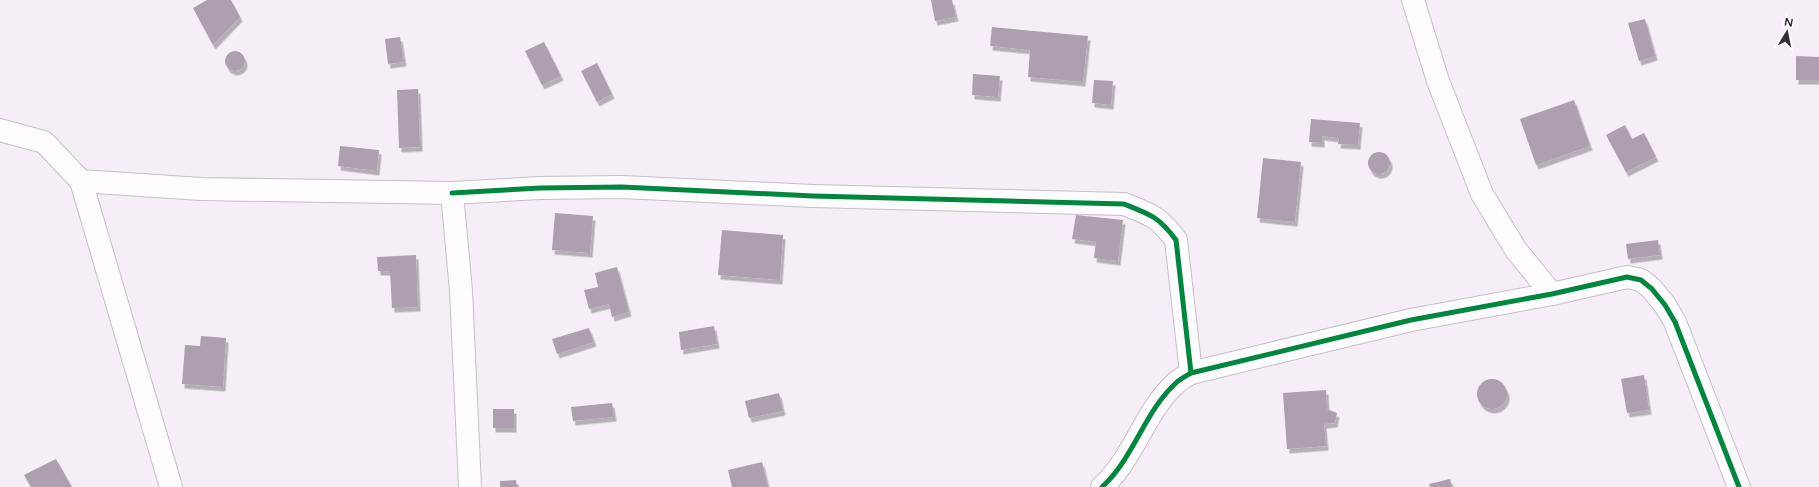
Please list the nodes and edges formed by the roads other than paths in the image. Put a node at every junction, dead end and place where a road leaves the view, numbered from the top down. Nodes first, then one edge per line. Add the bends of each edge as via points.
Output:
1 (1413, 0) edge
2 (0, 130) edge
3 (81, 181) junction
4 (452, 193) junction
5 (1552, 294) junction
6 (1191, 373) junction
7 (171, 487) edge
8 (470, 487) edge
9 (1102, 487) edge
10 (1740, 487) edge

1 - 5 street via 1438,81 1482,194 1516,250
2 - 3 street via 44,142
3 - 4 street via 201,189
3 - 7 street
4 - 6 street via 622,187 813,196 1124,204 1150,214 1164,224 1176,240
4 - 8 street via 461,291
5 - 6 street via 1411,320
5 - 10 street via 1627,277 1641,280 1652,289 1675,322
6 - 9 street via 1176,382 1163,397 1114,476

